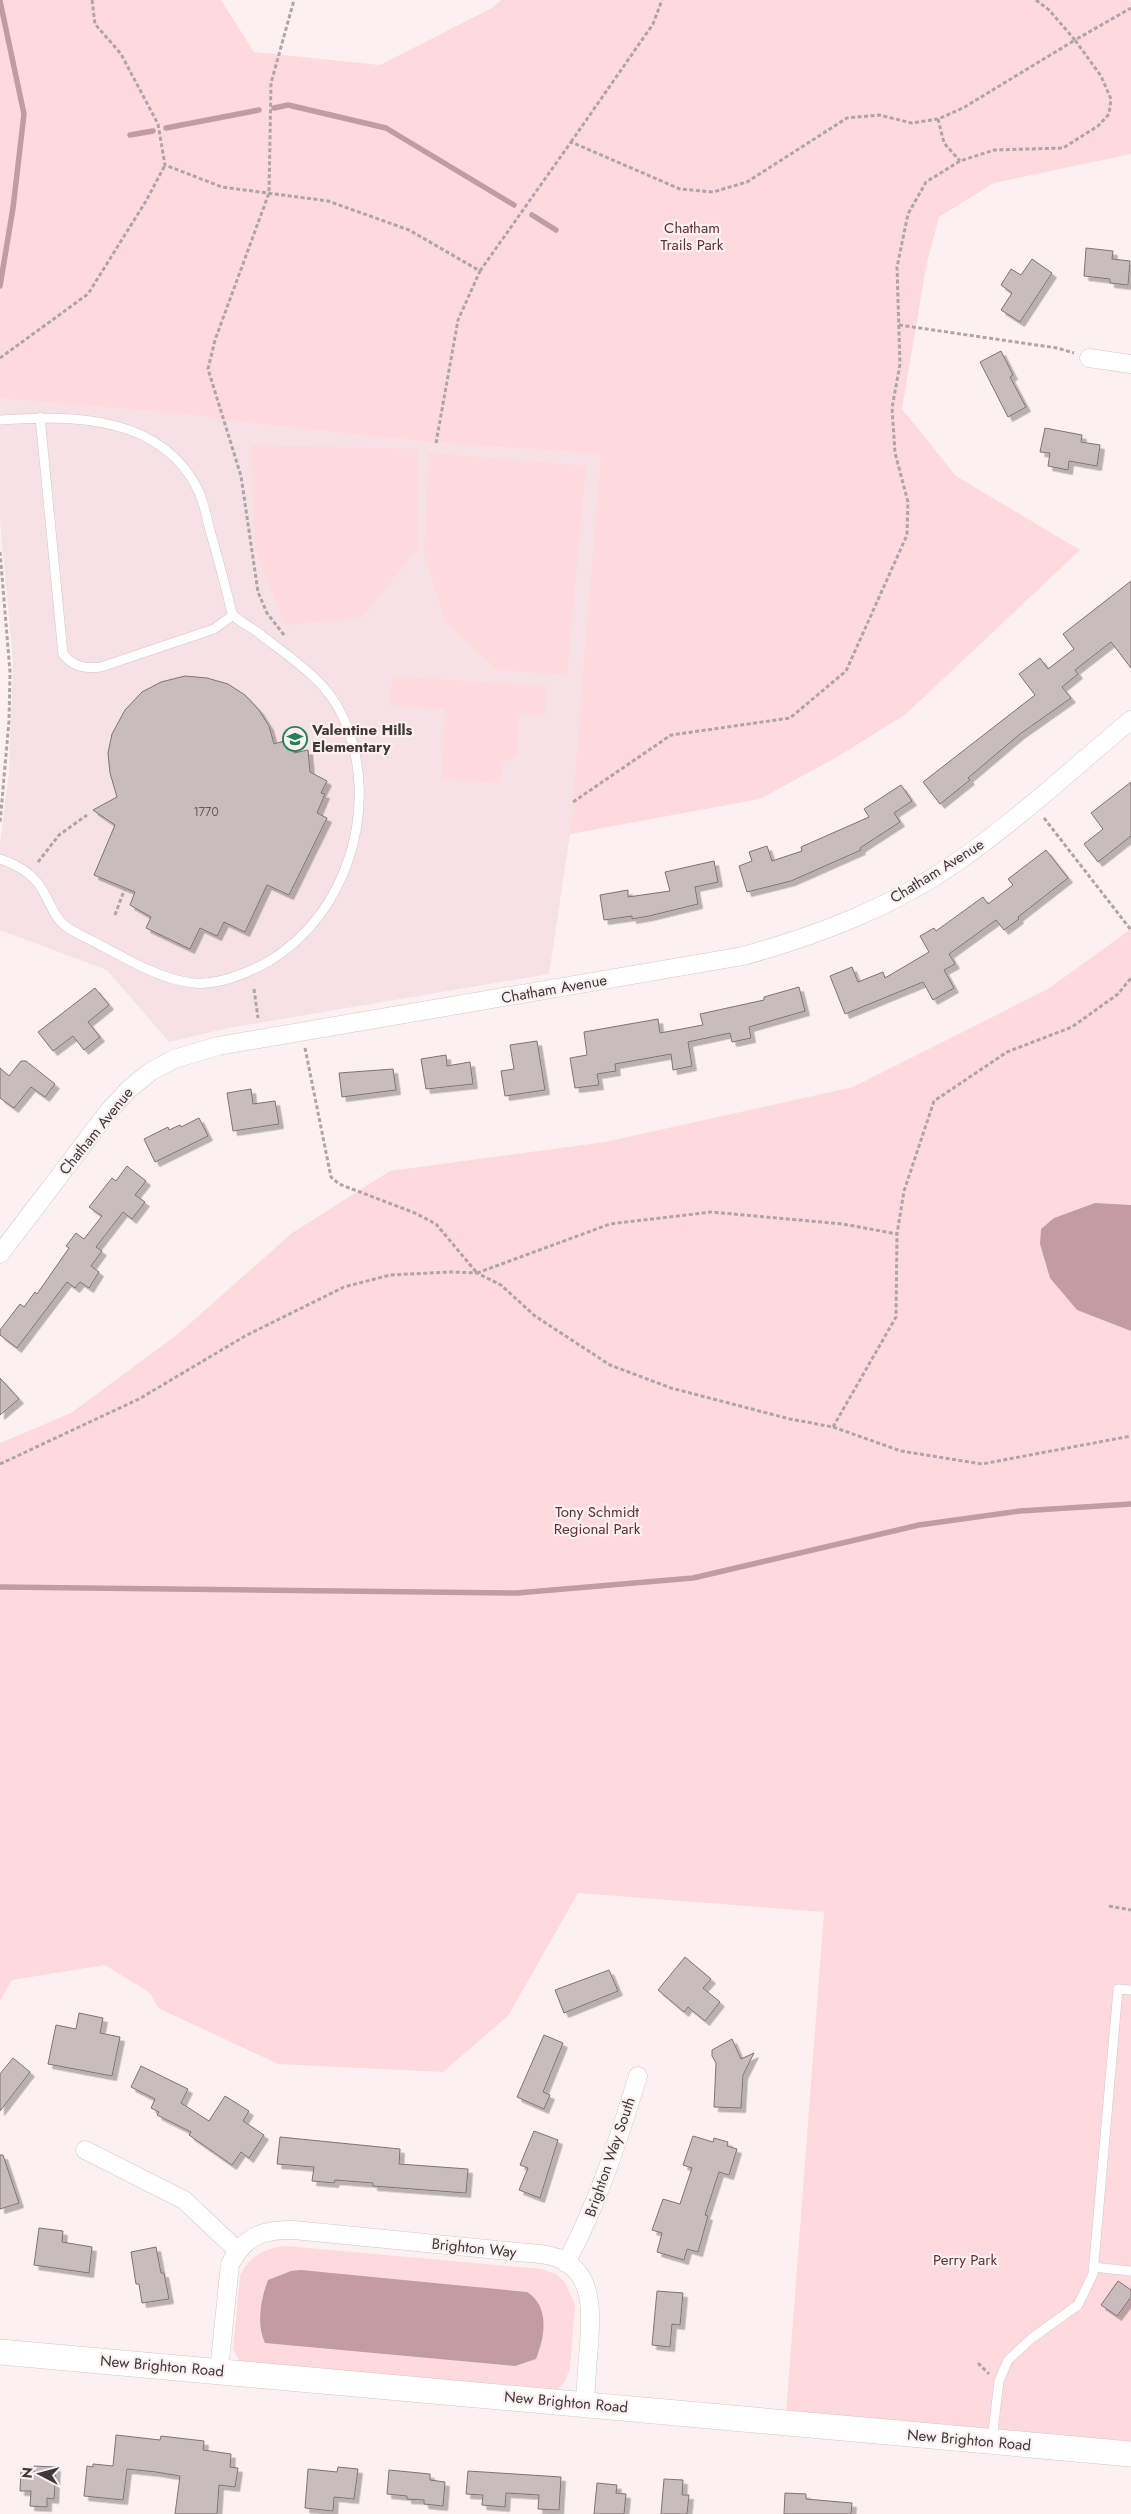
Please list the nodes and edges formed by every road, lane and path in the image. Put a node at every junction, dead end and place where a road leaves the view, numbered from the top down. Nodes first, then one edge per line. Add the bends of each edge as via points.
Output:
1 (92, 0) edge
2 (294, 0) edge
3 (662, 0) edge
4 (1036, 0) edge
5 (1131, 8) edge
6 (1075, 40) junction
7 (938, 119) junction
8 (572, 142) junction
9 (960, 161) junction
10 (165, 165) junction
11 (269, 193) junction
12 (480, 272) junction
13 (900, 325) junction
14 (0, 358) edge
15 (1089, 358) joint
16 (1131, 364) edge
17 (40, 417) junction
18 (0, 420) edge
19 (436, 443) dead end
20 (0, 552) edge
21 (234, 615) junction
22 (286, 640) dead end
23 (1131, 720) edge
24 (573, 802) dead end
25 (1032, 802) junction
26 (87, 815) dead end
27 (0, 823) edge
28 (0, 859) edge
29 (38, 862) dead end
30 (125, 888) dead end
31 (115, 915) dead end
32 (1131, 930) edge
33 (1131, 978) edge
34 (254, 988) dead end
35 (258, 1018) dead end
36 (302, 1032) junction
37 (897, 1234) junction
38 (0, 1254) edge
39 (477, 1273) junction
40 (833, 1427) junction
41 (1131, 1436) edge
42 (0, 1464) edge
43 (1109, 1906) dead end
44 (1131, 1910) edge
45 (1131, 1990) edge
46 (638, 2076) dead end
47 (85, 2150) dead end
48 (237, 2250) junction
49 (566, 2263) junction
50 (1093, 2267) junction
51 (1131, 2270) edge
52 (0, 2352) edge
53 (219, 2371) junction
54 (585, 2404) junction
55 (991, 2442) junction
56 (1131, 2454) edge

1 - 10 path via 95,24 121,54 158,124
2 - 11 path via 272,83
3 - 8 path via 653,24
4 - 6 path
5 - 6 path
6 - 7 path via 963,108
6 - 9 path via 1101,76 1111,99 1109,114 1098,126 1063,148 994,150
7 - 8 path via 912,123 879,115 846,118 747,182 713,192 680,189
7 - 9 path via 944,143
8 - 12 path
9 - 13 path via 926,182 908,214 897,267
10 - 11 path via 222,187
10 - 14 path via 88,294
11 - 12 path via 328,202 409,230
11 - 22 path via 215,340 208,370 241,476 258,592 267,613
12 - 19 path via 458,320
13 - 15 path via 1057,348
13 - 24 path via 900,364 892,408 895,453 908,502 907,535 846,671 790,718 671,735
15 - 16 street
17 - 18 lane
17 - 21 lane via 111,424 139,432 172,454 200,493
17 - 21 lane via 63,654 70,662 88,669 101,668 214,629
20 - 27 path via 10,672
21 - 28 lane via 329,692 353,743 359,802 354,838 344,872 326,910 301,939 271,960 222,981 196,984 158,975 62,924 29,873
23 - 25 street, Chatham Avenue
25 - 32 path
25 - 36 street, Chatham Avenue via 985,842 906,893 796,941 743,956
26 - 29 path via 60,835
30 - 31 path
33 - 37 path via 1118,994 1072,1027 1007,1052 934,1101 904,1191
34 - 35 path
36 - 38 street, Chatham Avenue via 200,1050 150,1072 108,1112
36 - 39 path via 331,1177 339,1184 416,1213 436,1224
37 - 39 path via 843,1224 711,1212 610,1224
37 - 40 path via 896,1317
39 - 40 path via 501,1285 535,1316 610,1365 670,1388
39 - 42 path via 390,1275 344,1288 245,1336 139,1399
40 - 41 path via 901,1451 982,1464
43 - 44 path
45 - 50 lane via 1118,1989
46 - 49 street, Brighton Way South via 606,2177 588,2222
47 - 48 street via 184,2200
48 - 49 street, Brighton Way via 248,2240 277,2230 517,2252 552,2256
48 - 53 street via 230,2264
49 - 54 street, Brighton Way via 586,2286 591,2303
50 - 51 lane
50 - 55 lane via 1093,2274 1078,2305 1008,2360 999,2381
52 - 53 street, New Brighton Road
53 - 54 street, New Brighton Road
54 - 55 street, New Brighton Road
55 - 56 street, New Brighton Road

